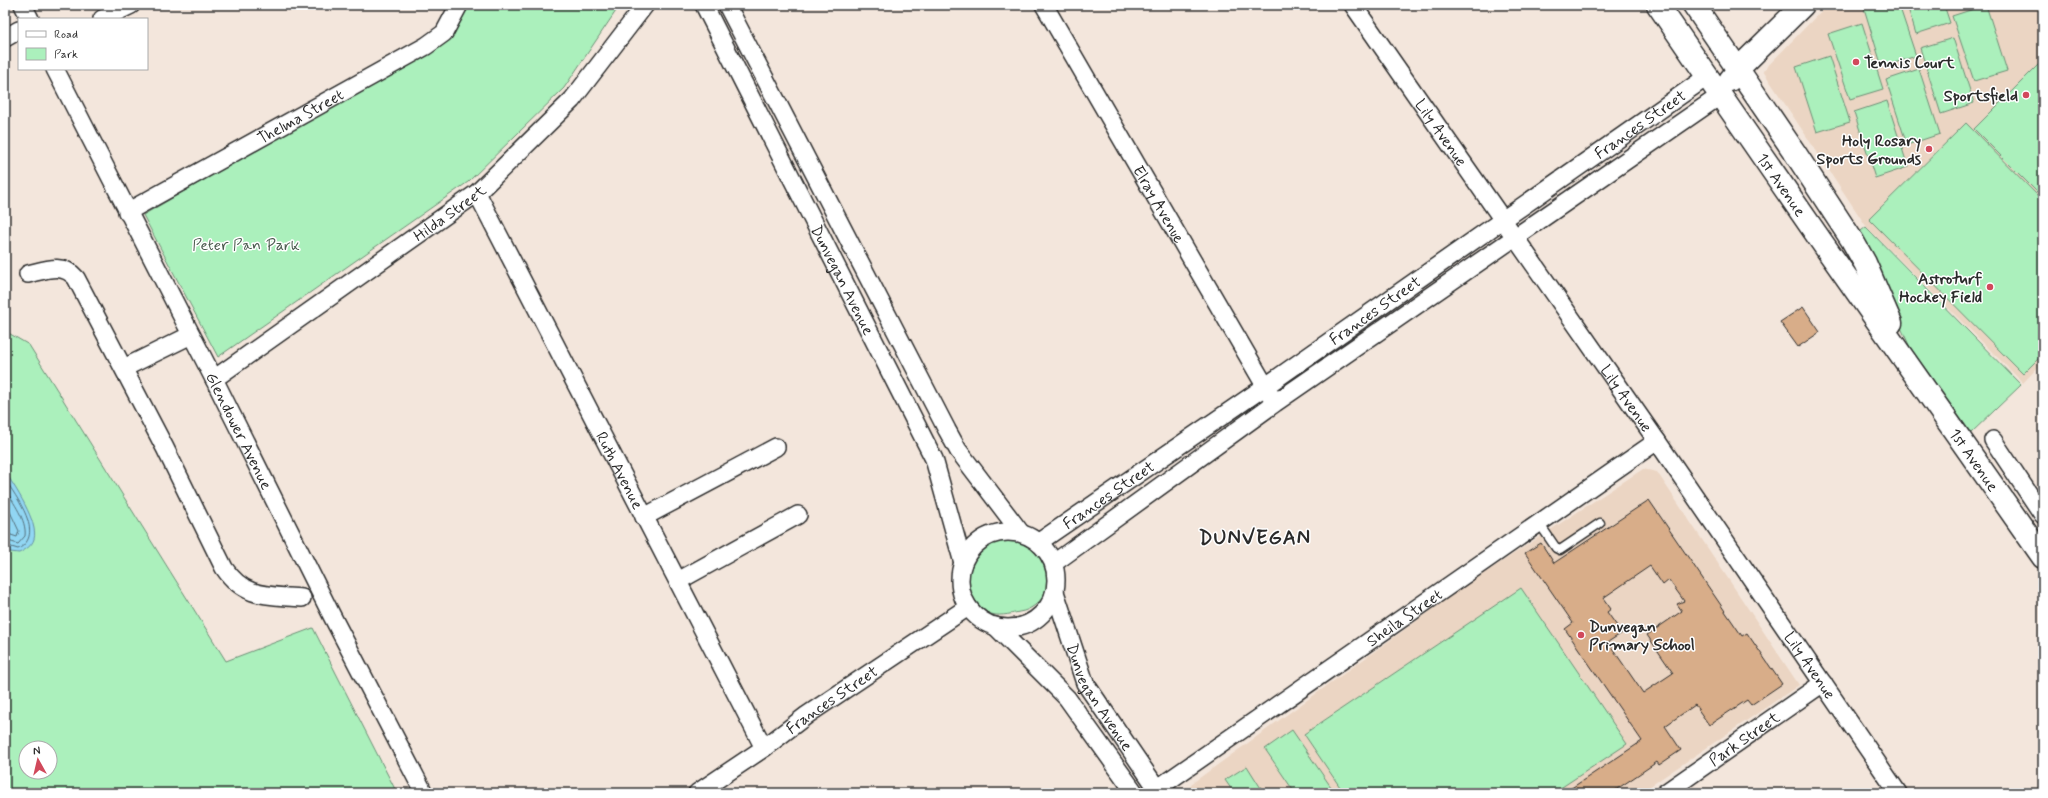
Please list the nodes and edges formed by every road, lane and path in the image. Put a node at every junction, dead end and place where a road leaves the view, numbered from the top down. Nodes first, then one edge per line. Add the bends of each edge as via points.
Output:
1 (23, 5) edge
2 (131, 5) edge
3 (459, 5) edge
4 (645, 5) edge
5 (704, 5) edge
6 (727, 5) edge
7 (1044, 5) edge
8 (1353, 5) edge
9 (1658, 5) edge
10 (1694, 5) edge
11 (1803, 5) edge
12 (30, 18) edge
13 (104, 18) edge
14 (18, 31) edge
15 (5, 38) edge
16 (1738, 69) junction
17 (56, 70) edge
18 (1708, 76) junction
19 (1721, 95) junction
20 (799, 144) junction
21 (778, 154) junction
22 (477, 193) junction
23 (127, 212) junction
24 (1503, 220) junction
25 (1514, 237) junction
26 (850, 241) junction
27 (828, 252) junction
28 (28, 274) dead end
29 (191, 335) junction
30 (906, 350) junction
31 (884, 361) junction
32 (1908, 362) junction
33 (124, 368) junction
34 (214, 379) junction
35 (1266, 386) junction
36 (1275, 403) junction
37 (1993, 440) dead end
38 (1657, 441) junction
39 (776, 447) dead end
40 (958, 450) junction
41 (934, 459) junction
42 (798, 515) dead end
43 (2043, 515) edge
44 (644, 516) junction
45 (1540, 523) junction
46 (1600, 523) dead end
47 (1021, 533) junction
48 (1039, 542) junction
49 (2043, 557) edge
50 (963, 563) junction
51 (1054, 563) junction
52 (678, 581) junction
53 (1056, 592) junction
54 (302, 598) dead end
55 (968, 607) junction
56 (995, 626) junction
57 (1085, 683) junction
58 (1823, 683) junction
59 (1067, 698) junction
60 (764, 748) junction
61 (1156, 792) edge
62 (424, 793) edge
63 (697, 793) edge
64 (1135, 793) edge
65 (1665, 793) edge
66 (1898, 793) edge

1 - 12 street
2 - 13 street
3 - 23 street, Thelma Street via 444,33 426,46
4 - 22 street, Hilda Street via 572,100
5 - 21 street, Dunvegan Avenue
6 - 20 street, Dunvegan Avenue
7 - 35 street, Elray Avenue
8 - 24 street, Lily Avenue
9 - 18 main road, 1st Avenue
10 - 16 main road, 1st Avenue
11 - 16 main road
14 - 15 street
16 - 18 main road
16 - 19 main road
16 - 32 main road, 1st Avenue via 1855,245
17 - 23 street, Glendower Avenue
18 - 19 main road, 1st Avenue
18 - 24 street, Frances Street
19 - 25 street, Frances Street
19 - 32 main road, 1st Avenue
20 - 21 street
20 - 26 street, Dunvegan Avenue
21 - 27 street, Dunvegan Avenue
22 - 34 street, Hilda Street
22 - 44 street, Ruth Avenue
23 - 29 street, Glendower Avenue
24 - 25 street, Lily Avenue
24 - 35 street, Frances Street
25 - 36 street, Frances Street
25 - 38 street, Lily Avenue
26 - 27 street
26 - 30 street, Dunvegan Avenue
27 - 31 street, Dunvegan Avenue
28 - 33 street via 55,267 72,273
29 - 33 street
29 - 34 street, Glendower Avenue
30 - 31 street
30 - 40 street, Dunvegan Avenue
31 - 41 street, Dunvegan Avenue
32 - 49 main road, 1st Avenue
33 - 54 street via 232,580 245,590 256,594
34 - 62 street, Glendower Avenue
35 - 36 street, Elray Avenue
35 - 48 street, Frances Street
36 - 51 street, Frances Street
37 - 43 street, 1st Avenue
38 - 45 street, Sheila Street
38 - 58 street, Lily Avenue
39 - 44 street
40 - 41 street
40 - 47 street, Dunvegan Avenue
41 - 50 street, Dunvegan Avenue
42 - 52 street
44 - 52 street, Ruth Avenue
45 - 46 lane via 1556,548 1560,550
45 - 61 street, Sheila Street
47 - 48 street
47 - 50 street via 993,534 980,540 970,550
48 - 51 street
50 - 55 street via 960,578 962,593
51 - 53 street
52 - 60 street, Ruth Avenue
53 - 56 street via 1049,606 1039,617 1026,625 1010,628
53 - 57 street, Dunvegan Avenue
55 - 56 street via 975,616
55 - 60 street, Frances Street via 807,715
56 - 59 street, Dunvegan Avenue
57 - 59 street
57 - 61 street, Dunvegan Avenue
58 - 65 street, Park Street
58 - 66 street, Lily Avenue
59 - 64 street, Dunvegan Avenue
60 - 63 street, Frances Street

